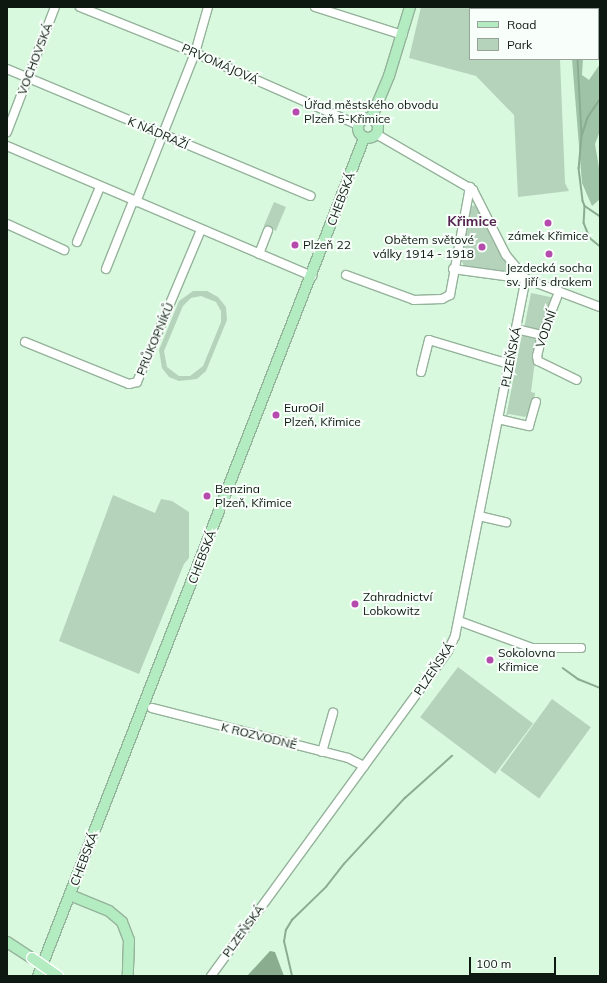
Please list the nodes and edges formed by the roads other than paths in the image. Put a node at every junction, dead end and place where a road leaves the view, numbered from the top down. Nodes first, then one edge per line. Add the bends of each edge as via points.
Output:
1 (55, 7) edge
2 (80, 7) edge
3 (208, 7) edge
4 (315, 7) edge
5 (410, 7) edge
6 (403, 34) junction
7 (194, 53) junction
8 (7, 69) edge
9 (29, 78) junction
10 (371, 119) junction
11 (358, 125) junction
12 (7, 132) edge
13 (376, 134) junction
14 (162, 136) junction
15 (364, 138) junction
16 (7, 146) edge
17 (468, 185) junction
18 (100, 187) junction
19 (310, 196) dead end
20 (134, 202) junction
21 (7, 224) edge
22 (201, 230) junction
23 (268, 231) dead end
24 (77, 242) dead end
25 (64, 250) dead end
26 (259, 254) junction
27 (106, 269) dead end
28 (453, 269) junction
29 (346, 275) dead end
30 (312, 276) junction
31 (526, 279) junction
32 (557, 297) dead end
33 (600, 307) edge
34 (516, 329) junction
35 (542, 336) junction
36 (25, 342) dead end
37 (509, 364) junction
38 (421, 372) dead end
39 (577, 380) dead end
40 (536, 402) dead end
41 (498, 419) junction
42 (479, 516) junction
43 (506, 522) dead end
44 (459, 621) junction
45 (581, 648) dead end
46 (152, 708) dead end
47 (333, 714) dead end
48 (322, 752) junction
49 (364, 766) junction
50 (70, 895) junction
51 (7, 942) edge
52 (14, 951) edge
53 (38, 976) edge
54 (58, 976) edge
55 (128, 976) edge
56 (211, 976) edge

1 - 9 street, VOCHOVSKÁ
2 - 7 street, PRVOMÁJOVÁ
3 - 7 street
4 - 6 street
5 - 6 main road
6 - 10 main road
7 - 11 street, PRVOMÁJOVÁ
7 - 14 street
8 - 9 street, K NÁDRAŽÍ
9 - 12 street, VOCHOVSKÁ
9 - 14 street, K NÁDRAŽÍ
10 - 11 main road via 362,120
10 - 13 main road via 377,125
11 - 15 main road via 359,134
13 - 15 main road via 371,138
13 - 17 street
14 - 19 street, K NÁDRAŽÍ
14 - 20 street
15 - 30 main road, CHEBSKÁ
16 - 18 street
17 - 28 street
17 - 31 street via 479,199 506,256
18 - 20 street
18 - 24 street
20 - 22 street
20 - 27 street
21 - 25 street
22 - 26 street
22 - 36 street, PRŮKOPNÍKŮ via 138,382 129,384
23 - 26 street
26 - 30 street
28 - 29 street via 450,295 442,299 414,300
28 - 31 street
30 - 50 main road, CHEBSKÁ
31 - 33 street
31 - 34 street, PLZEŇSKÁ
32 - 35 street, VODNÍ
34 - 35 street
34 - 37 street, PLZEŇSKÁ
35 - 39 street, VODNÍ via 538,361
37 - 38 street via 429,340
37 - 41 street, PLZEŇSKÁ
40 - 41 street via 529,426
41 - 42 street, PLZEŇSKÁ
42 - 43 street
42 - 44 street, PLZEŇSKÁ
44 - 45 street via 532,648
44 - 49 street, PLZEŇSKÁ via 448,651
46 - 48 street, K ROZVODNĚ
47 - 48 street
48 - 49 street, K ROZVODNĚ
49 - 56 street, PLZEŇSKÁ
50 - 53 main road, CHEBSKÁ
50 - 55 main road via 109,911 122,922 129,940
51 - 52 main road
52 - 54 main road, bridge via 32,958

